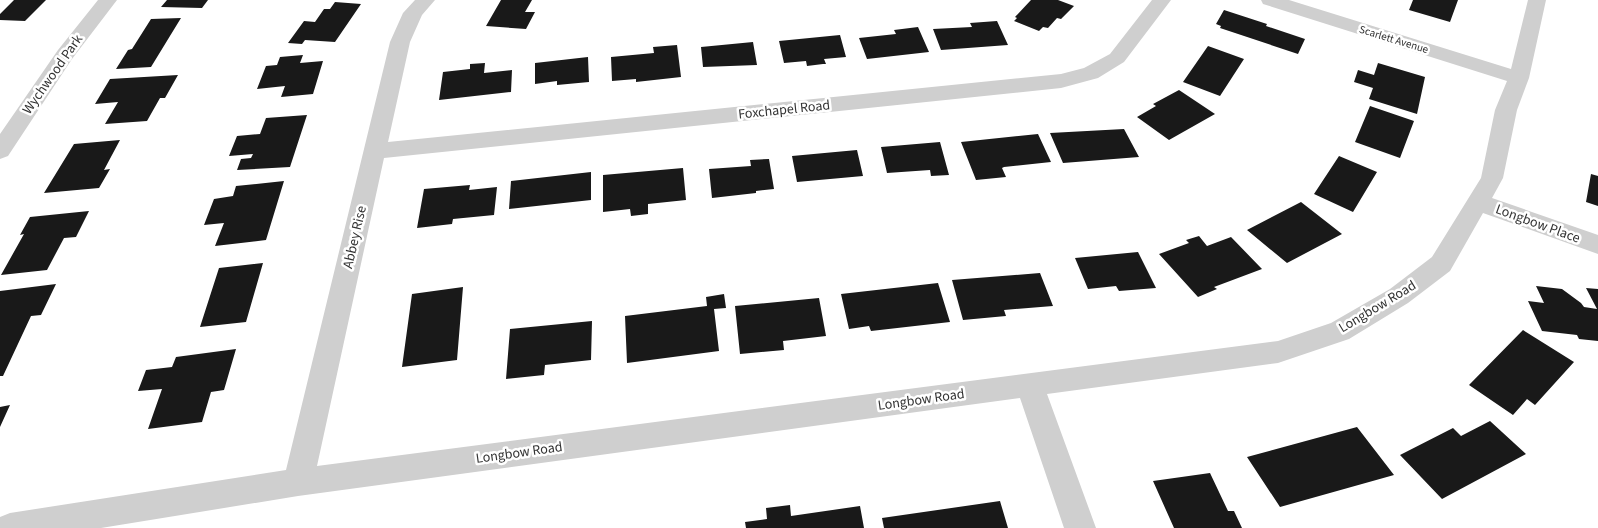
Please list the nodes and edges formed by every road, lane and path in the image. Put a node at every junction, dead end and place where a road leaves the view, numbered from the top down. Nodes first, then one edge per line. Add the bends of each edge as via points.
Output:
1 (108, 0) edge
2 (426, 0) edge
3 (1162, 0) edge
4 (1270, 0) edge
5 (1537, 0) edge
6 (1519, 78) junction
7 (0, 151) edge
8 (374, 151) junction
9 (1478, 202) junction
10 (1598, 245) edge
11 (1030, 384) junction
12 (298, 482) junction
13 (10, 528) edge
14 (1080, 528) edge

1 - 7 street, Wychwood Park via 50,76
2 - 8 street, Abbey Rise via 413,14 400,42
3 - 8 street, Foxchapel Road via 1117,58 1091,73 1061,80
4 - 6 street, Scarlett Avenue
5 - 6 street, Longbow Road
6 - 9 street, Longbow Road via 1506,110 1492,178
8 - 12 street, Abbey Rise
9 - 10 street, Longbow Place
9 - 11 street, Longbow Road via 1441,264 1399,296 1340,331 1278,352
11 - 12 street, Longbow Road
11 - 14 street
12 - 13 street, Longbow Road

